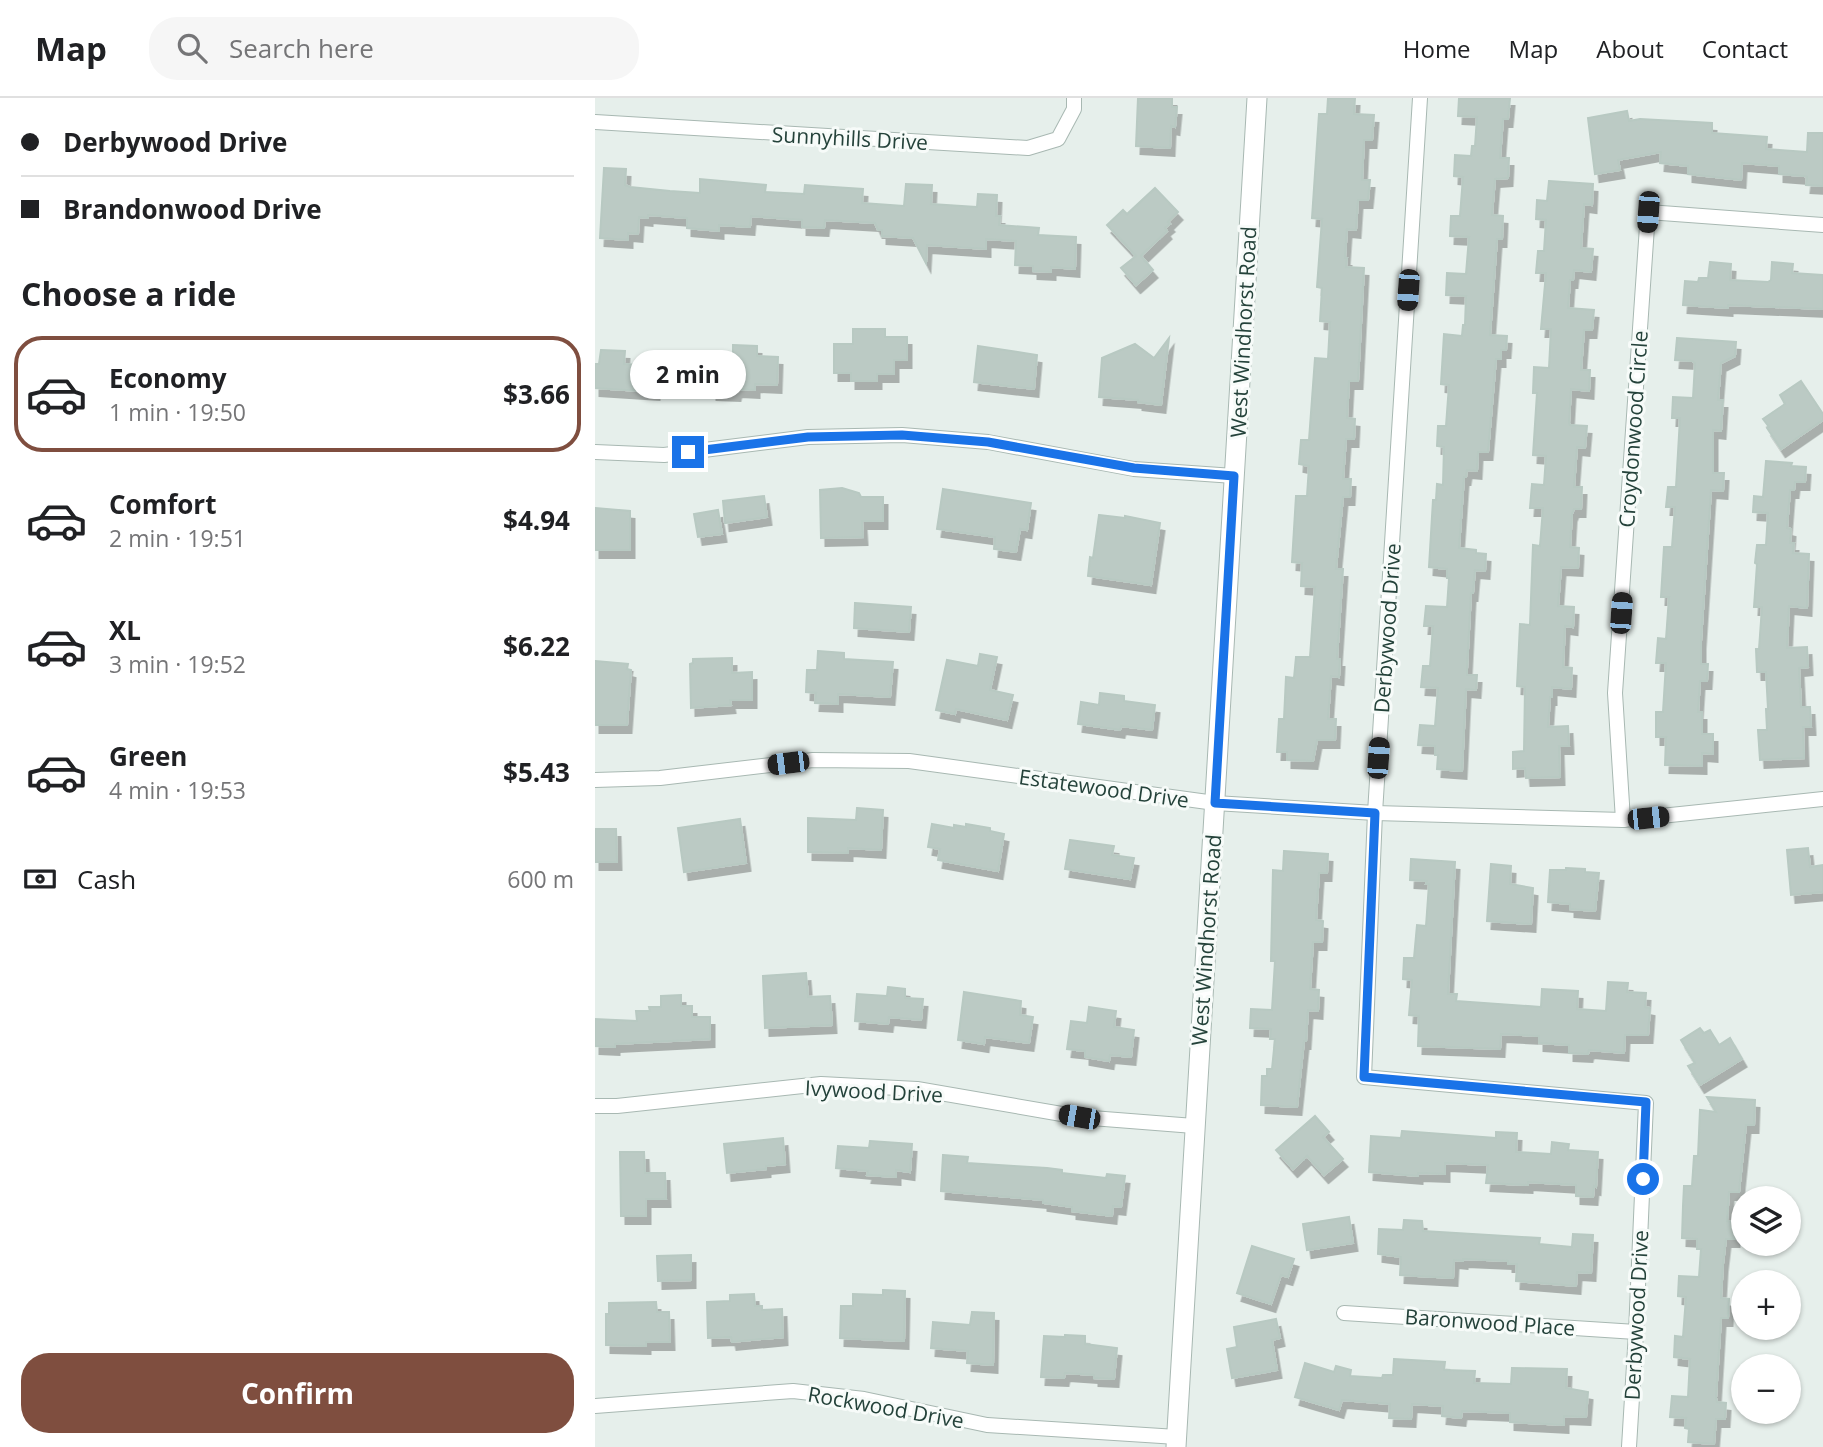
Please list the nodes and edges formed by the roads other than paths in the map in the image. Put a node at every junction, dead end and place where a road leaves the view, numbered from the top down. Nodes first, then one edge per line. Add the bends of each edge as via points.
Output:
1 (1075, 98) edge
2 (1257, 98) edge
3 (1420, 98) edge
4 (595, 122) edge
5 (1823, 225) edge
6 (595, 452) edge
7 (1234, 476) junction
8 (595, 780) edge
9 (1823, 799) edge
10 (1215, 803) junction
11 (1375, 813) junction
12 (1623, 820) junction
13 (595, 1106) edge
14 (1195, 1126) junction
15 (1344, 1313) dead end
16 (1636, 1332) junction
17 (595, 1406) edge
18 (1177, 1442) edge
19 (1629, 1447) edge

1 - 4 street, Sunnyhills Drive via 1058,139 1028,148
2 - 7 street, West Windhorst Road
3 - 11 street, Derbywood Drive
5 - 12 street, Croydonwood Circle via 1648,212 1615,693
6 - 7 street via 664,456 808,437 902,435 988,442 1134,468
7 - 10 street, West Windhorst Road
8 - 10 street, Estatewood Drive via 660,778 813,760 909,761
9 - 12 street, Estatewood Drive
10 - 11 street, Estatewood Drive
10 - 14 street, West Windhorst Road
11 - 12 street, Estatewood Drive
11 - 16 street, Derbywood Drive via 1364,1077 1646,1102
13 - 14 street, Ivywood Drive via 821,1084 917,1089 1079,1117
14 - 18 street, West Windhorst Road
15 - 16 street, Baronwood Place
16 - 19 street, Derbywood Drive
17 - 18 street, Rockwood Drive via 793,1391 864,1399 988,1425

